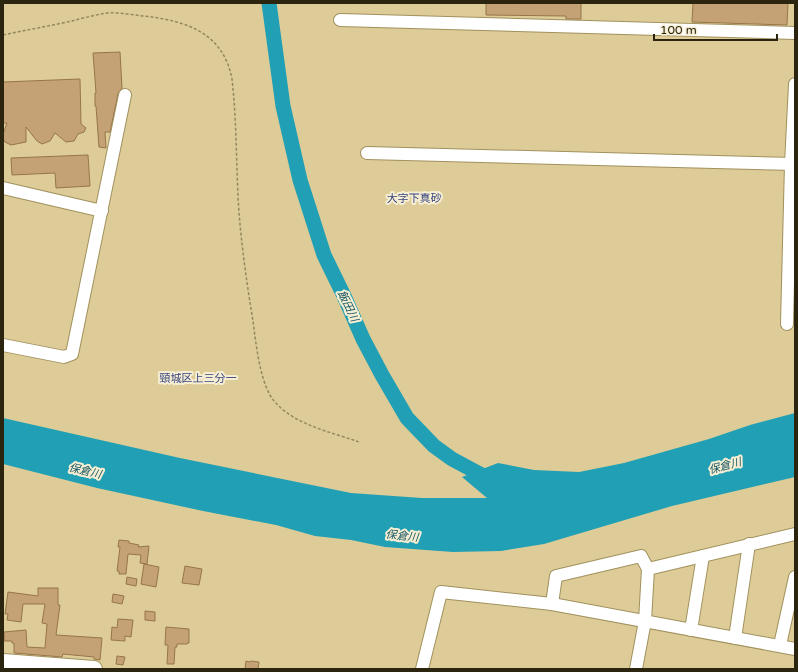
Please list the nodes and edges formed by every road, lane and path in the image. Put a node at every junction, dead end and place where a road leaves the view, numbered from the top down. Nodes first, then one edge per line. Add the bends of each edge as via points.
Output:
1 (340, 20) dead end
2 (795, 33) edge
3 (3, 35) edge
4 (795, 84) edge
5 (125, 95) dead end
6 (367, 153) dead end
7 (793, 164) edge
8 (3, 188) edge
9 (102, 211) junction
10 (787, 324) dead end
11 (3, 345) edge
12 (359, 442) dead end
13 (795, 534) edge
14 (749, 544) junction
15 (703, 556) junction
16 (648, 569) junction
17 (795, 577) edge
18 (552, 604) junction
19 (645, 621) junction
20 (691, 630) junction
21 (735, 638) junction
22 (780, 645) junction
23 (795, 649) edge
24 (3, 662) edge
25 (94, 669) edge
26 (422, 669) edge
27 (636, 669) edge

1 - 2 street
3 - 12 path via 108,13 180,23 212,39 230,68 232,79 239,213 255,341 265,385 269,395 288,413 309,424
4 - 7 street
5 - 9 street
6 - 7 street
7 - 10 street
8 - 9 street
9 - 11 street via 72,354 64,357
13 - 14 street
14 - 15 street
14 - 21 street
15 - 16 street
15 - 20 street
16 - 18 street via 641,556 556,576
16 - 19 street
17 - 22 street
18 - 19 street
18 - 26 street via 441,592
19 - 20 street
19 - 27 street
20 - 21 street
21 - 22 street
22 - 23 street
24 - 25 main road

